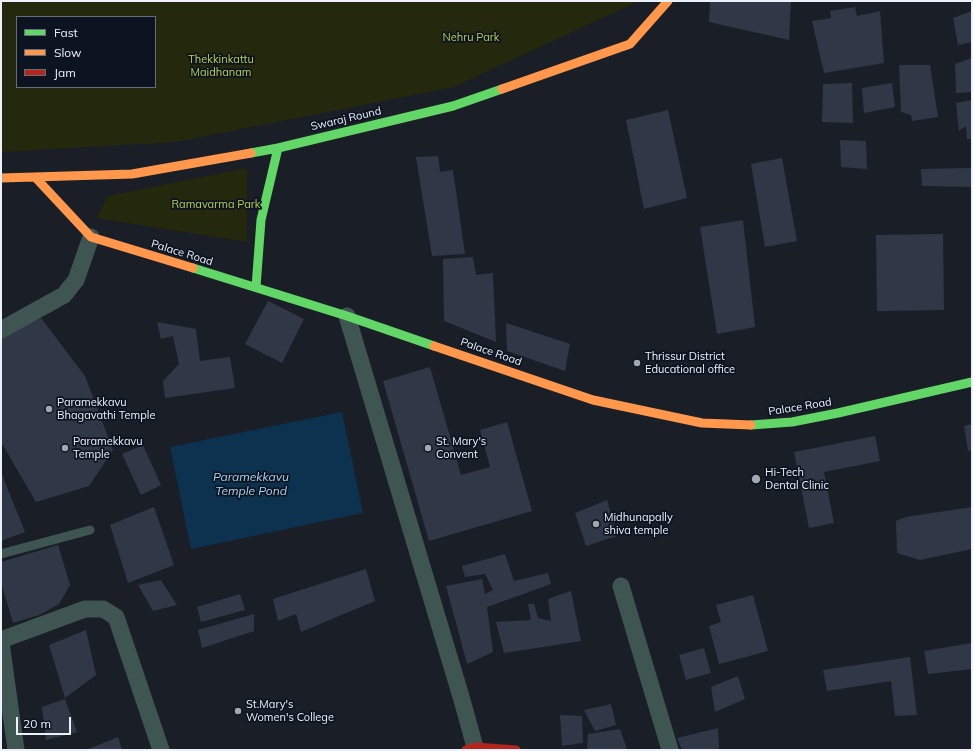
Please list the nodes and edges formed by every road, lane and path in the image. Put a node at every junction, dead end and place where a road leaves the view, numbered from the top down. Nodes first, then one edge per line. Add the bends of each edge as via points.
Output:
1 (668, 1) edge
2 (278, 148) junction
3 (35, 177) junction
4 (1, 178) edge
5 (91, 237) junction
6 (256, 287) junction
7 (347, 316) junction
8 (1, 330) edge
9 (972, 382) edge
10 (90, 530) dead end
11 (1, 554) edge
12 (621, 586) dead end
13 (1, 640) edge
14 (1, 643) edge
15 (471, 748) edge
16 (16, 750) edge
17 (161, 750) edge
18 (516, 750) edge
19 (670, 750) edge

1 - 2 main road, Swaraj Round via 630,44 453,106
2 - 3 main road, Swaraj Round via 132,174
2 - 6 main road via 261,220
3 - 4 main road, Swaraj Round
3 - 5 main road
5 - 6 main road, Palace Road
5 - 8 street via 76,280 64,295
6 - 7 main road, Palace Road
7 - 9 main road, Palace Road via 593,400 702,423 745,426 792,422
7 - 15 street via 460,693
10 - 11 lane
12 - 19 street
13 - 17 street via 85,609 103,609 116,617
14 - 16 street
15 - 18 main road

